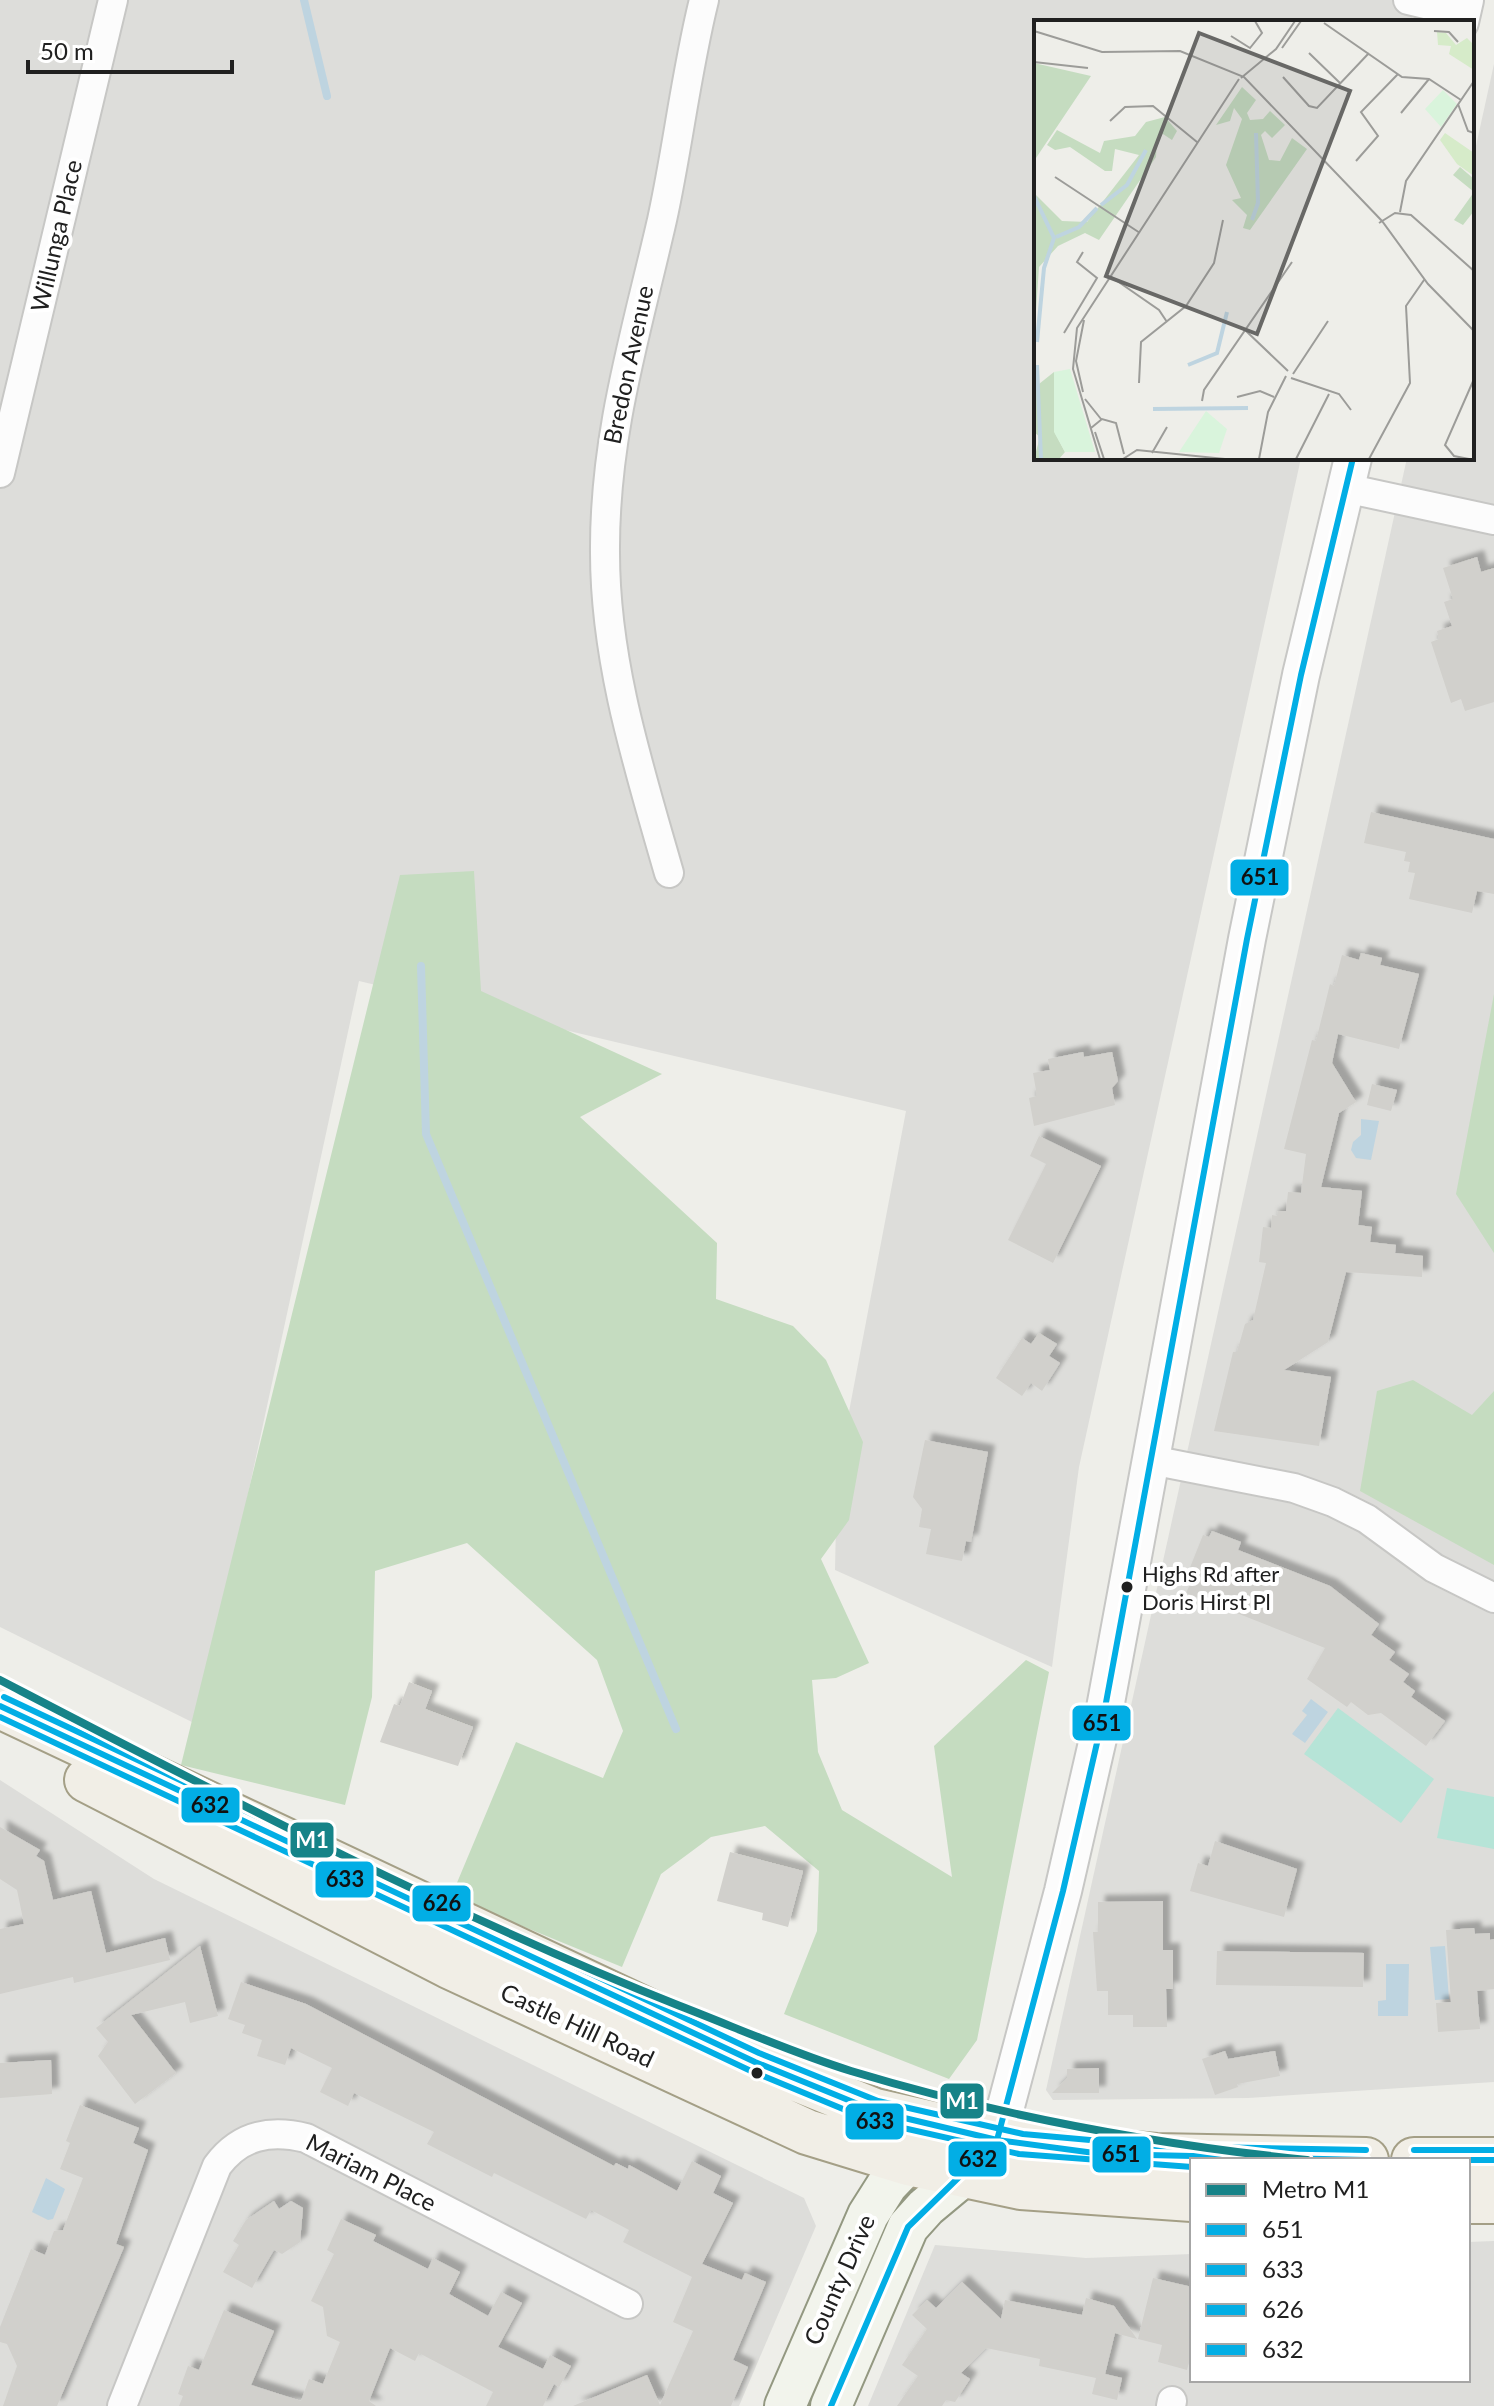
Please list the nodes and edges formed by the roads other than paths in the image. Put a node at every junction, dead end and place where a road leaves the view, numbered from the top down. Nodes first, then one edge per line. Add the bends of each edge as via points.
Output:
1 (113, 0) edge
2 (704, 0) edge
3 (1408, 0) edge
4 (1462, 12) edge
5 (0, 473) edge
6 (1349, 473) edge
7 (1494, 520) edge
8 (669, 873) dead end
9 (1151, 1460) junction
10 (1494, 1598) edge
11 (0, 1706) edge
12 (0, 1735) edge
13 (997, 2140) junction
14 (1283, 2158) edge
15 (1470, 2160) edge
16 (1494, 2160) edge
17 (908, 2163) junction
18 (962, 2177) junction
19 (1021, 2187) junction
20 (1190, 2199) edge
21 (1470, 2201) edge
22 (1494, 2201) edge
23 (628, 2304) dead end
24 (122, 2406) edge
25 (785, 2406) edge
26 (831, 2406) edge

1 - 5 street, Willunga Place
2 - 8 street, Bredon Avenue via 662,218 619,395 607,486 605,555 623,709
3 - 4 street
6 - 7 street
6 - 9 street via 1247,939
9 - 10 street via 1294,1488 1333,1502 1367,1519 1434,1568
9 - 13 street via 1105,1708
11 - 13 main road, Castle Hill Road via 769,2068 875,2111
12 - 17 main road, Castle Hill Road via 449,1966 807,2132
13 - 14 main road, Castle Hill Road via 1116,2154
13 - 17 main road via 946,2146
13 - 18 main road
13 - 19 main road
15 - 16 main road
17 - 18 main road, Castle Hill Road
17 - 25 main road, County Drive via 868,2215
18 - 19 main road, Castle Hill Road
18 - 26 main road, County Drive via 908,2227
19 - 20 main road, Castle Hill Road
21 - 22 main road
23 - 24 street, Mariam Place via 306,2138 258,2136 241,2142 217,2166

